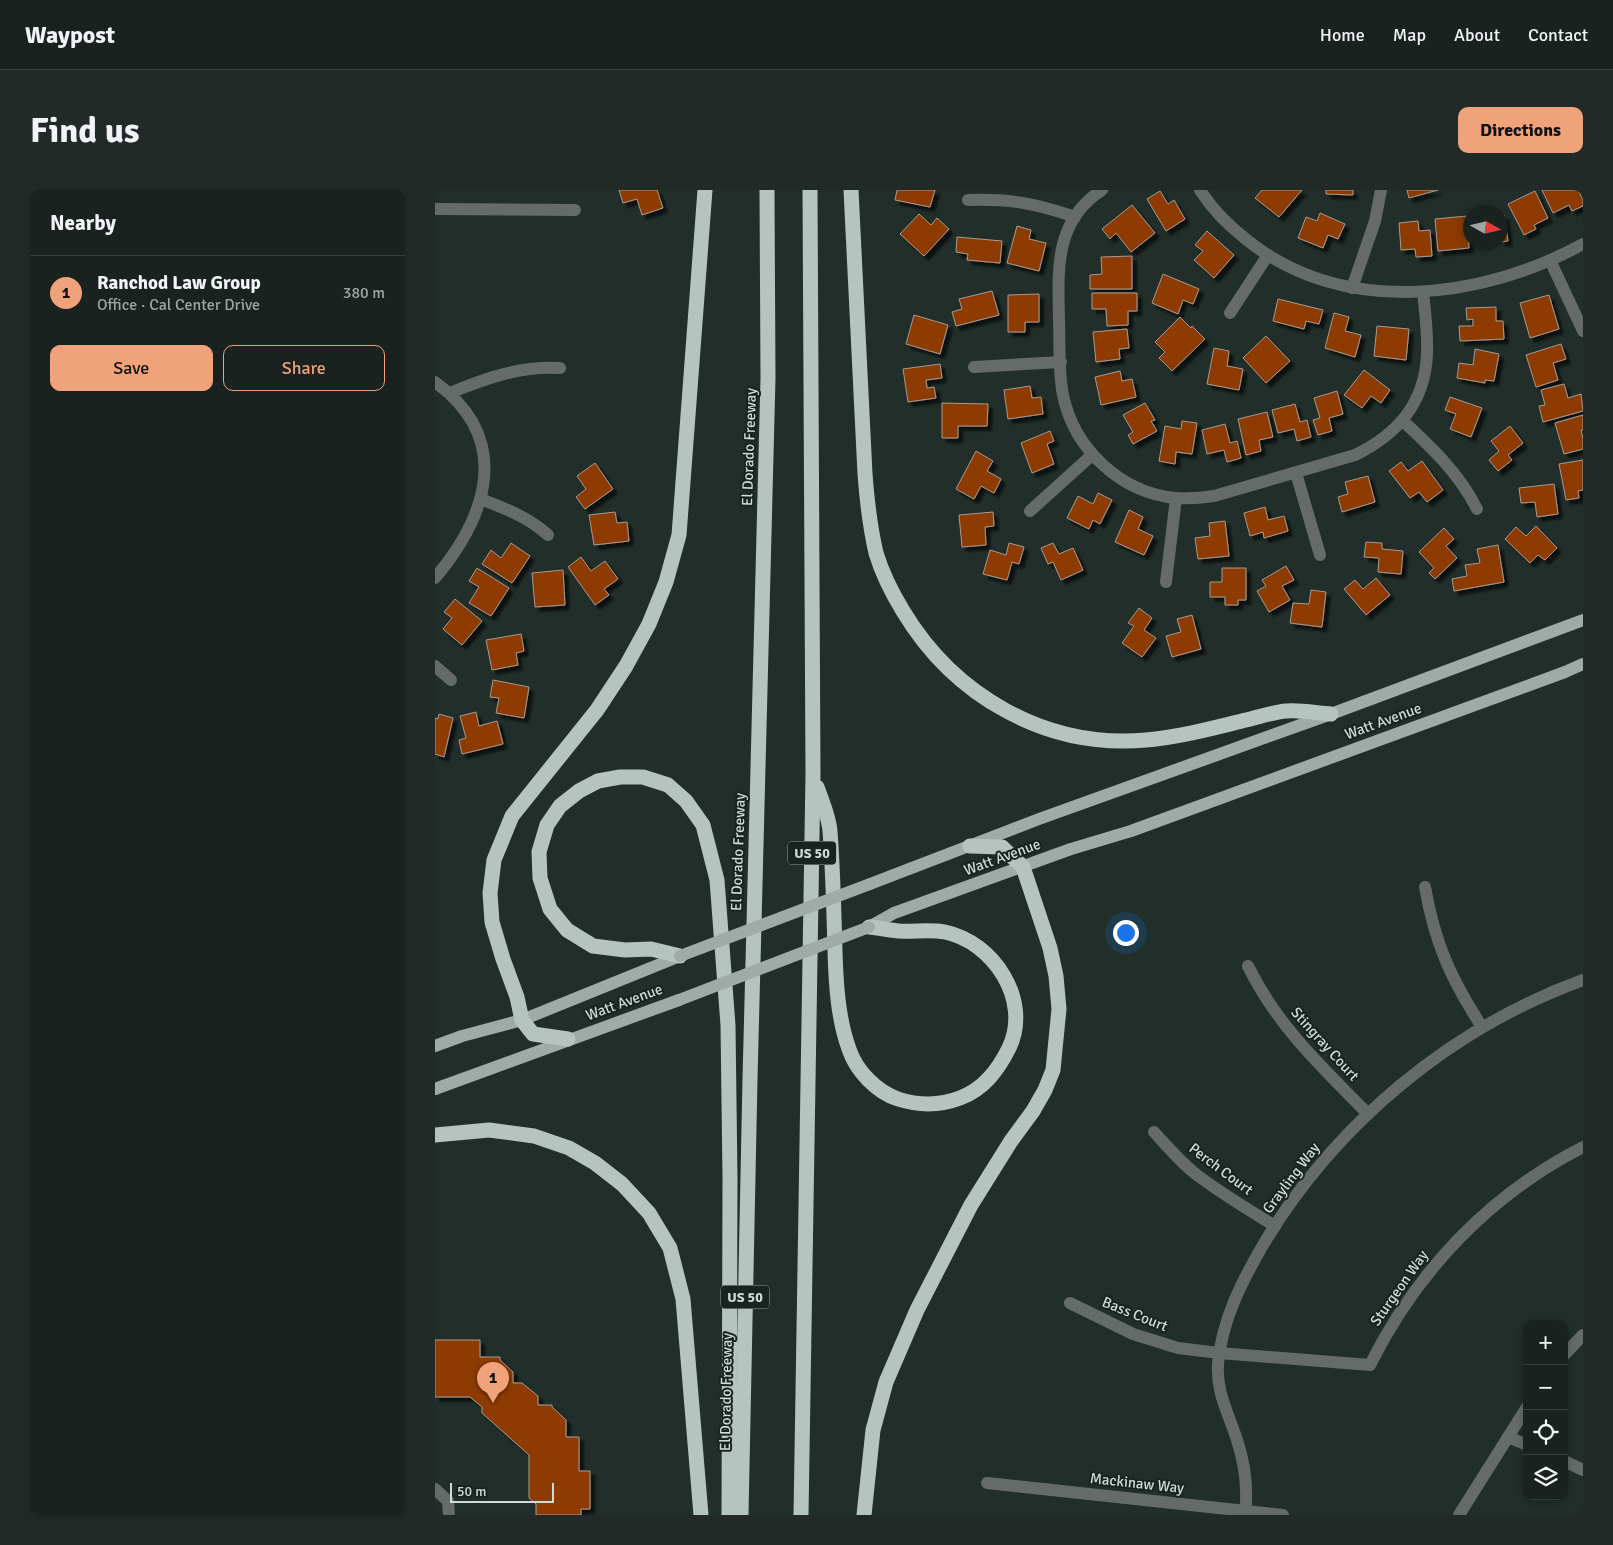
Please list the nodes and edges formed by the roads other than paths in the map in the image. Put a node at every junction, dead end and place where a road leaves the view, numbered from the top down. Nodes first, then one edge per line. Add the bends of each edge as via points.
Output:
1 (705, 190) edge
2 (767, 190) edge
3 (810, 190) edge
4 (851, 190) edge
5 (1102, 190) edge
6 (1200, 190) edge
7 (1381, 190) edge
8 (968, 200) dead end
9 (435, 209) edge
10 (575, 210) dead end
11 (1075, 217) junction
12 (1583, 244) edge
13 (1268, 255) junction
14 (1550, 260) junction
15 (1352, 288) junction
16 (1423, 292) junction
17 (1230, 313) dead end
18 (1583, 332) edge
19 (1061, 362) junction
20 (974, 367) dead end
21 (560, 368) dead end
22 (435, 382) edge
23 (450, 393) junction
24 (1403, 421) junction
25 (1093, 455) junction
26 (1296, 473) junction
27 (1175, 498) junction
28 (481, 499) junction
29 (1477, 509) dead end
30 (1029, 511) dead end
31 (549, 535) dead end
32 (1320, 554) dead end
33 (435, 578) edge
34 (1166, 582) dead end
35 (1583, 620) edge
36 (1583, 664) edge
37 (435, 666) edge
38 (1583, 668) edge
39 (1565, 672) junction
40 (451, 680) dead end
41 (1331, 714) junction
42 (813, 774) junction
43 (970, 846) junction
44 (1023, 868) junction
45 (1425, 887) dead end
46 (869, 927) junction
47 (680, 956) junction
48 (1248, 966) dead end
49 (1583, 980) edge
50 (522, 1020) junction
51 (1483, 1027) junction
52 (568, 1040) junction
53 (435, 1046) edge
54 (435, 1089) edge
55 (1368, 1114) junction
56 (1154, 1132) dead end
57 (435, 1135) edge
58 (1583, 1147) edge
59 (1275, 1226) junction
60 (1070, 1303) dead end
61 (1583, 1335) edge
62 (1568, 1351) edge
63 (1219, 1353) junction
64 (1525, 1410) edge
65 (1508, 1437) junction
66 (1523, 1443) edge
67 (1568, 1463) edge
68 (1583, 1470) edge
69 (987, 1483) dead end
70 (435, 1489) edge
71 (1245, 1513) edge
72 (449, 1515) edge
73 (701, 1515) edge
74 (729, 1515) edge
75 (741, 1515) edge
76 (801, 1515) edge
77 (864, 1515) edge
78 (1283, 1515) edge
79 (1459, 1515) edge

1 - 50 highway via 679,535 666,582 649,624 626,666 597,710 512,816 494,860 492,922
2 - 75 highway, El Dorado Freeway / US 50 via 768,378
3 - 42 highway, US 50
4 - 41 highway via 869,516 877,554 892,593 915,632 943,665 972,690 1021,719 1072,736 1108,742 1191,734 1286,711
5 - 11 street
6 - 13 street via 1236,231
7 - 15 street via 1375,221
8 - 11 street via 1013,201 1044,206
9 - 10 street
11 - 19 street via 1060,255
12 - 14 street
13 - 15 street via 1310,276
13 - 17 street
14 - 16 street via 1498,279
14 - 18 street
15 - 16 street via 1375,292
16 - 24 street via 1428,352 1426,371 1421,390
19 - 20 street
19 - 25 street via 1064,397 1070,418
21 - 23 street via 522,369
22 - 23 street
23 - 28 street via 462,405 479,433 485,468
24 - 26 street via 1372,447
24 - 29 street via 1451,469
25 - 27 street via 1115,475 1135,486
25 - 30 street
26 - 27 street via 1214,496
26 - 32 street
27 - 34 street
28 - 31 street via 520,514
28 - 33 street via 460,544
35 - 41 main road, Watt Avenue
36 - 39 main road, Watt Avenue
37 - 40 street
38 - 39 main road
39 - 44 main road, Watt Avenue
41 - 43 main road, Watt Avenue
42 - 46 highway via 830,828 837,990 849,1050 874,1085 912,1104 934,1105 951,1101 984,1085 1001,1065 1012,1042 1016,1016 1011,991 1001,970 967,939 945,932
42 - 76 highway, US 50
43 - 44 highway via 1002,847
43 - 47 main road, Watt Avenue, bridge
44 - 46 main road, Watt Avenue via 894,913
44 - 77 highway via 1056,976 1059,1009 1053,1070 1033,1111 971,1205 917,1310 890,1373 873,1430
45 - 51 street via 1437,941 1448,969
46 - 52 main road, Watt Avenue, bridge
47 - 50 main road, Watt Avenue
47 - 74 highway via 651,949 593,946 567,930 550,909 540,878 539,852 547,825 560,806 579,791 598,781 620,777 643,777 668,785 686,800 703,825 717,880 728,1025
48 - 55 street, Stingray Court via 1288,1030
49 - 51 street, Grayling Way via 1519,1007
50 - 52 highway via 533,1034
50 - 53 main road, Watt Avenue
51 - 55 street, Grayling Way via 1409,1078
52 - 54 main road, Watt Avenue
55 - 59 street, Grayling Way via 1315,1171
56 - 59 street, Perch Court via 1196,1174
57 - 73 highway via 489,1130 535,1136 569,1148 622,1184 649,1214 670,1248 683,1299
58 - 63 street, Sturgeon Way via 1510,1192 1461,1236 1417,1286 1370,1365
59 - 63 street, Grayling Way via 1234,1300
60 - 63 street, Bass Court via 1155,1342
61 - 62 street
63 - 71 street, Grayling Way via 1219,1388 1243,1464
64 - 65 street
65 - 66 street
65 - 79 street
67 - 68 street
69 - 71 street, Mackinaw Way
70 - 72 street via 449,1501
71 - 78 street, Mackinaw Way

